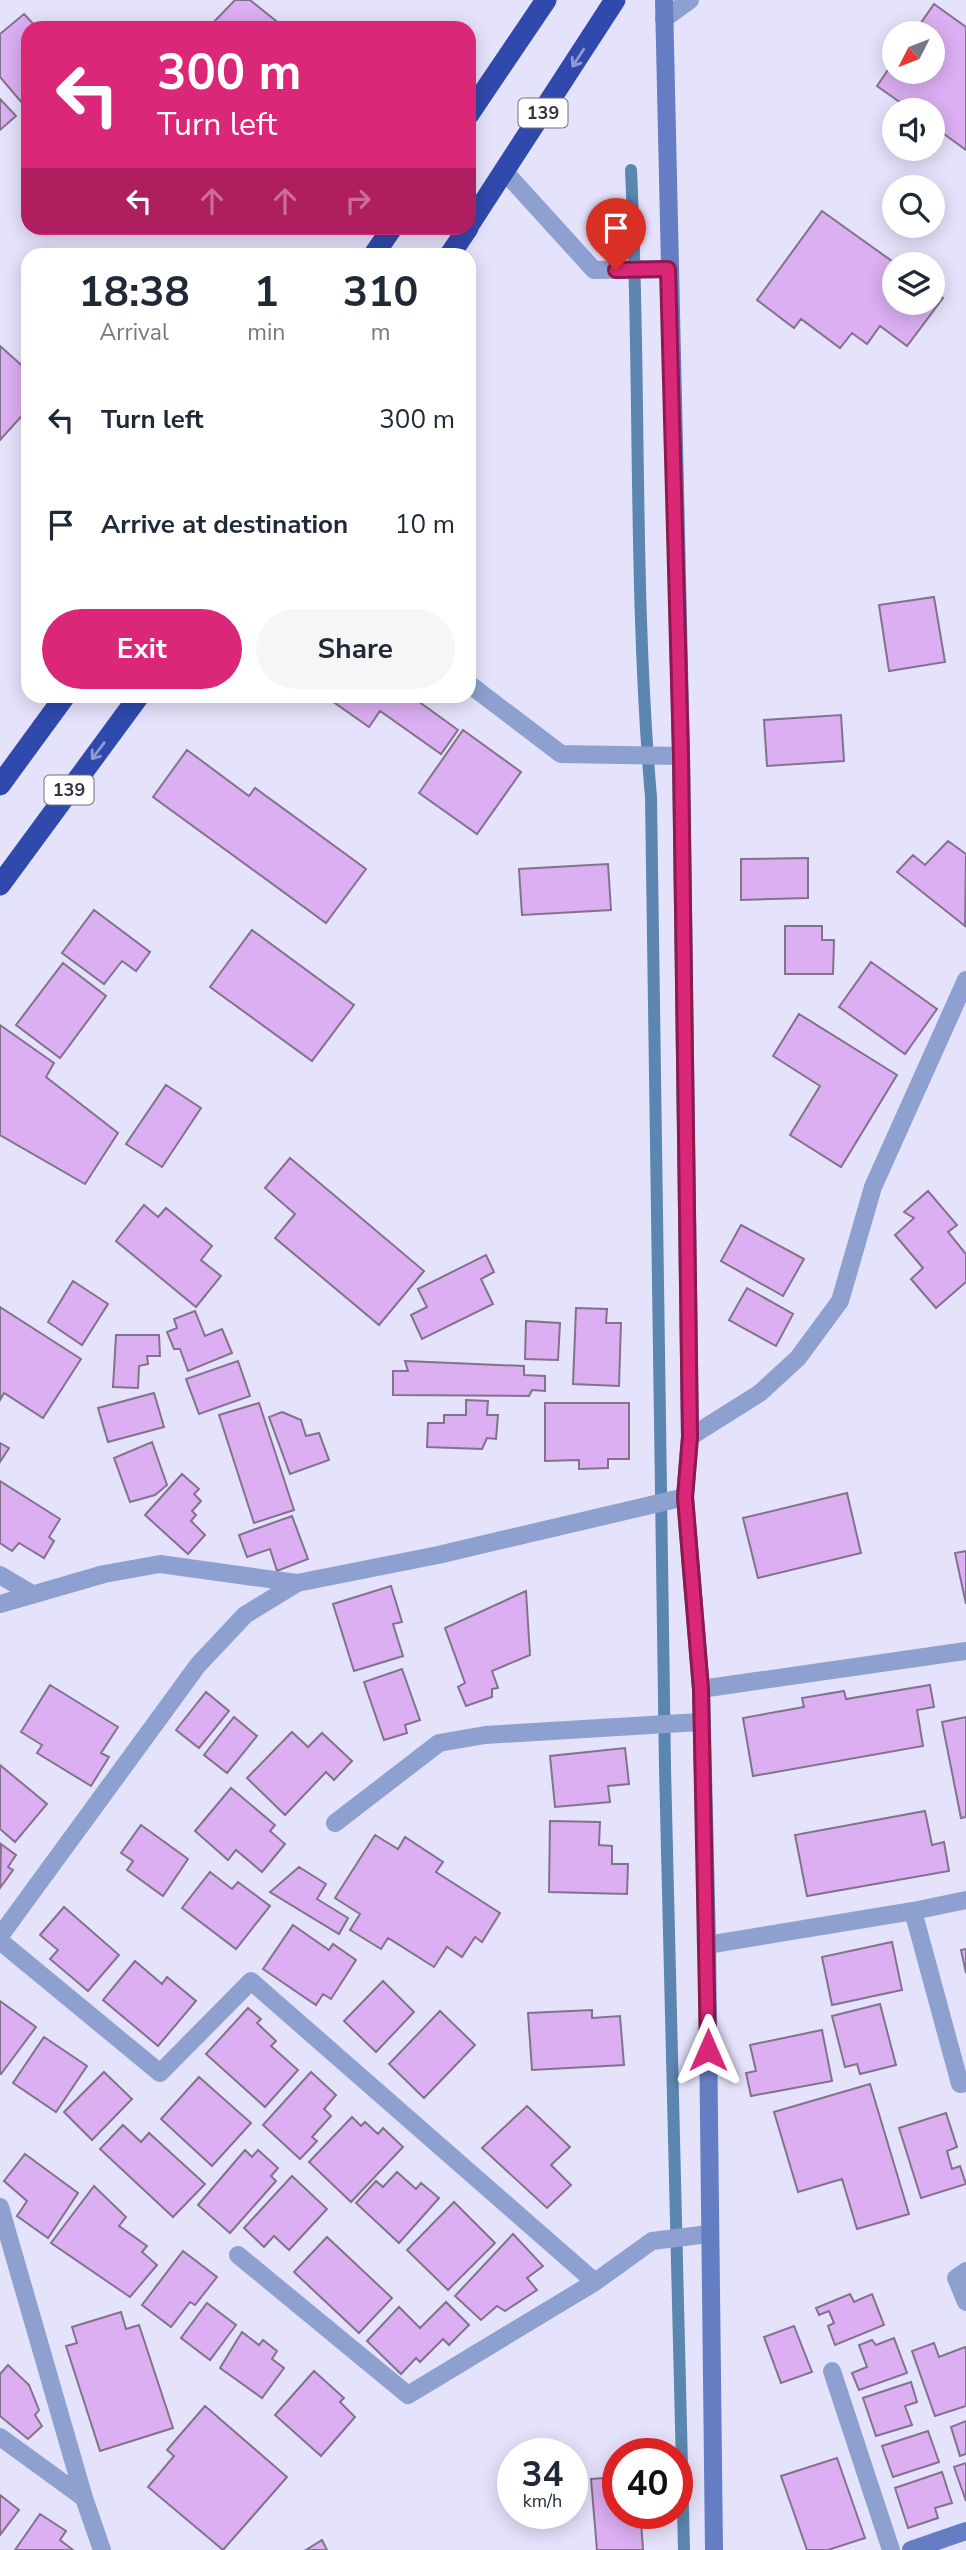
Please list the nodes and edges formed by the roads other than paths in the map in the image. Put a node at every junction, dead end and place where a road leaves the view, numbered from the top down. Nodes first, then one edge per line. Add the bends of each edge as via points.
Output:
1 (546, 0) edge
2 (615, 0) edge
3 (664, 0) edge
4 (690, 0) edge
5 (664, 19) junction
6 (476, 104) edge
7 (505, 172) junction
8 (476, 214) edge
9 (662, 269) junction
10 (476, 689) edge
11 (60, 703) edge
12 (134, 703) edge
13 (674, 756) junction
14 (0, 785) edge
15 (0, 885) edge
16 (966, 980) edge
17 (690, 1437) junction
18 (684, 1497) junction
19 (0, 1575) edge
20 (298, 1583) junction
21 (32, 1594) junction
22 (0, 1604) edge
23 (966, 1651) edge
24 (701, 1689) junction
25 (692, 1722) junction
26 (335, 1823) dead end
27 (966, 1900) edge
28 (912, 1911) junction
29 (0, 1939) edge
30 (708, 1945) junction
31 (966, 2083) edge
32 (0, 2207) edge
33 (702, 2235) junction
34 (237, 2255) dead end
35 (966, 2272) edge
36 (595, 2282) junction
37 (966, 2302) edge
38 (832, 2371) dead end
39 (0, 2437) edge
40 (84, 2498) junction
41 (966, 2531) edge
42 (102, 2550) edge
43 (714, 2550) edge
44 (891, 2550) edge
45 (911, 2550) edge

1 - 6 highway
2 -> 7 highway, 139
3 - 5 street
4 - 5 street
5 - 9 street
7 - 8 highway, 139
7 - 9 street via 594,270
9 - 13 street
10 - 13 street via 561,754
11 - 14 highway
12 -> 15 highway, 139
13 - 17 street
16 - 17 street via 873,1187 841,1301 788,1367 760,1393
17 - 18 street
18 - 20 street
18 - 24 street
19 - 21 street
20 - 21 street via 160,1564
20 - 29 street via 244,1615 198,1665
21 - 22 street
23 - 24 street
24 - 25 street
25 - 26 street via 485,1735 439,1743
25 - 30 street
27 - 28 street
28 - 30 street
28 - 31 street via 960,2084
29 - 36 street via 160,2073 251,1981
30 - 33 street
32 - 40 street
33 - 36 street via 657,2241
33 - 43 street
34 - 36 street via 408,2395
35 - 37 street via 956,2278
38 - 44 street
39 - 40 street
40 - 42 street
41 - 45 street

